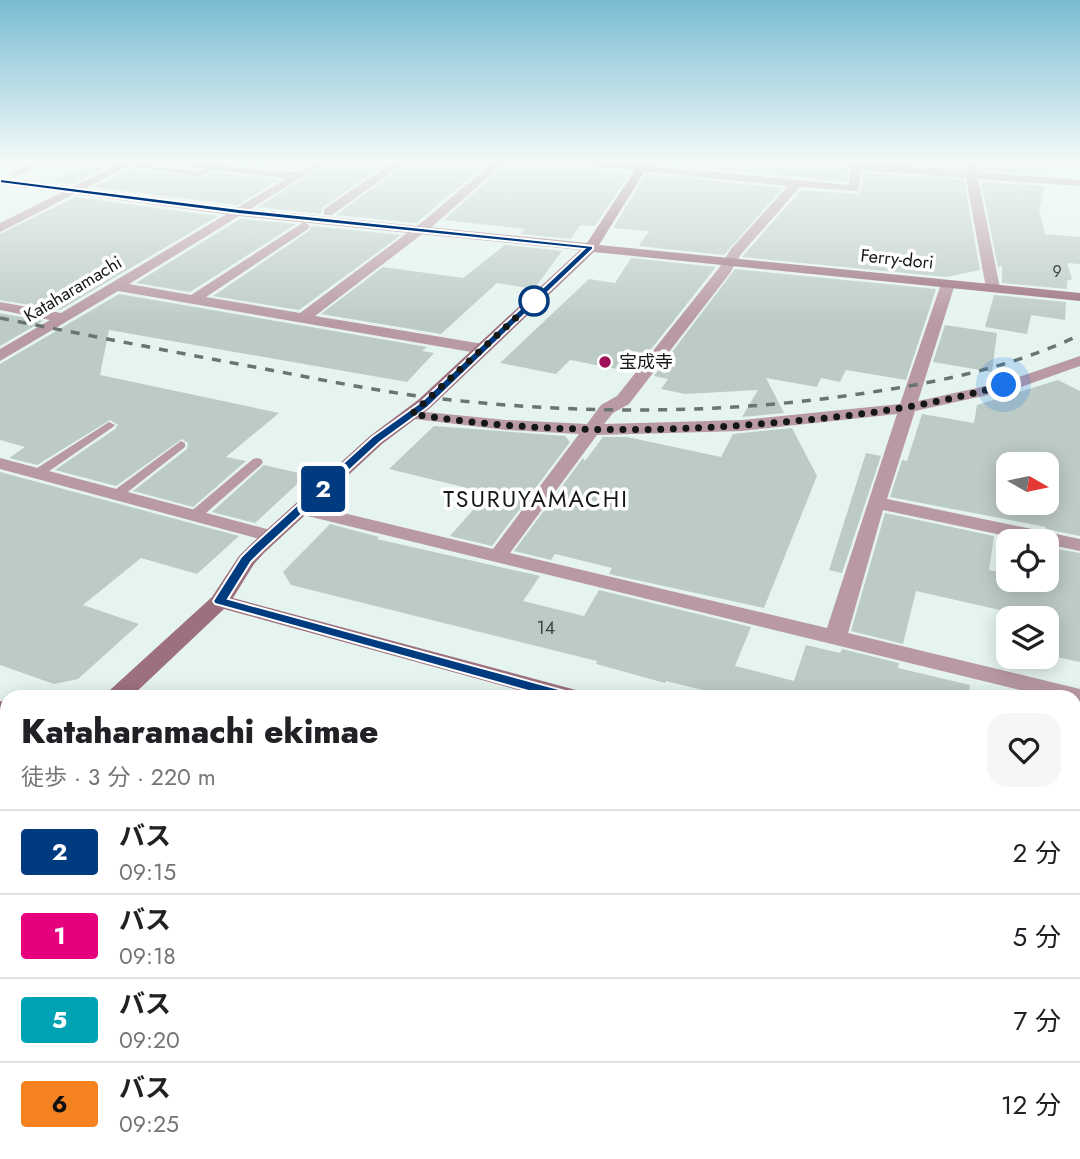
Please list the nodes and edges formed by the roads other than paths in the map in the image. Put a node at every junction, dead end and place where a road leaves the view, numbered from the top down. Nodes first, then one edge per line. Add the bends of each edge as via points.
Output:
1 (26, 215) edge
2 (233, 215) edge
3 (301, 215) edge
4 (437, 215) edge
5 (611, 215) edge
6 (769, 215) edge
7 (979, 215) edge
8 (304, 226) dead end
9 (0, 228) edge
10 (419, 230) junction
11 (590, 248) junction
12 (730, 261) junction
13 (948, 284) junction
14 (115, 286) junction
15 (993, 288) junction
16 (1080, 297) edge
17 (194, 299) junction
18 (0, 306) edge
19 (63, 317) junction
20 (303, 318) junction
21 (0, 338) edge
22 (22, 342) junction
23 (483, 349) junction
24 (0, 356) edge
25 (1080, 361) edge
26 (907, 408) junction
27 (412, 414) junction
28 (108, 425) dead end
29 (593, 428) junction
30 (181, 444) dead end
31 (257, 462) dead end
32 (0, 463) edge
33 (38, 474) junction
34 (116, 495) junction
35 (876, 503) junction
36 (302, 509) junction
37 (194, 516) junction
38 (271, 536) junction
39 (1080, 545) edge
40 (497, 557) junction
41 (220, 601) junction
42 (835, 638) junction
43 (124, 690) edge
44 (546, 690) edge
45 (1051, 690) edge

1 - 9 street
2 - 14 street, Kataharamachi
3 - 10 street, Ferry-dori
4 - 10 street
5 - 11 street
6 - 12 street
7 - 15 street
8 - 17 street
10 - 11 street, Ferry-dori
10 - 20 street
11 - 12 street, Ferry-dori
11 - 23 street
12 - 13 street, Ferry-dori
12 - 29 street via 623,400 607,409
13 - 15 street, Ferry-dori
13 - 26 street
14 - 17 street
14 - 19 street, Kataharamachi
15 - 16 street, Ferry-dori
17 - 20 street
18 - 19 street
19 - 22 street, Kataharamachi
20 - 23 street
21 - 22 street
22 - 24 street, Kataharamachi
23 - 27 street
25 - 26 street via 958,398
26 - 29 street via 716,427
26 - 35 street
27 - 29 street via 518,427
27 - 36 street via 376,440
28 - 33 lane
29 - 40 street
30 - 34 lane
31 - 37 lane
32 - 33 street
33 - 34 street
34 - 37 street
35 - 39 street
35 - 42 street
36 - 38 street
36 - 40 street
37 - 38 street
38 - 41 street via 246,560
40 - 42 street
41 - 43 street
41 - 44 street
42 - 45 street

